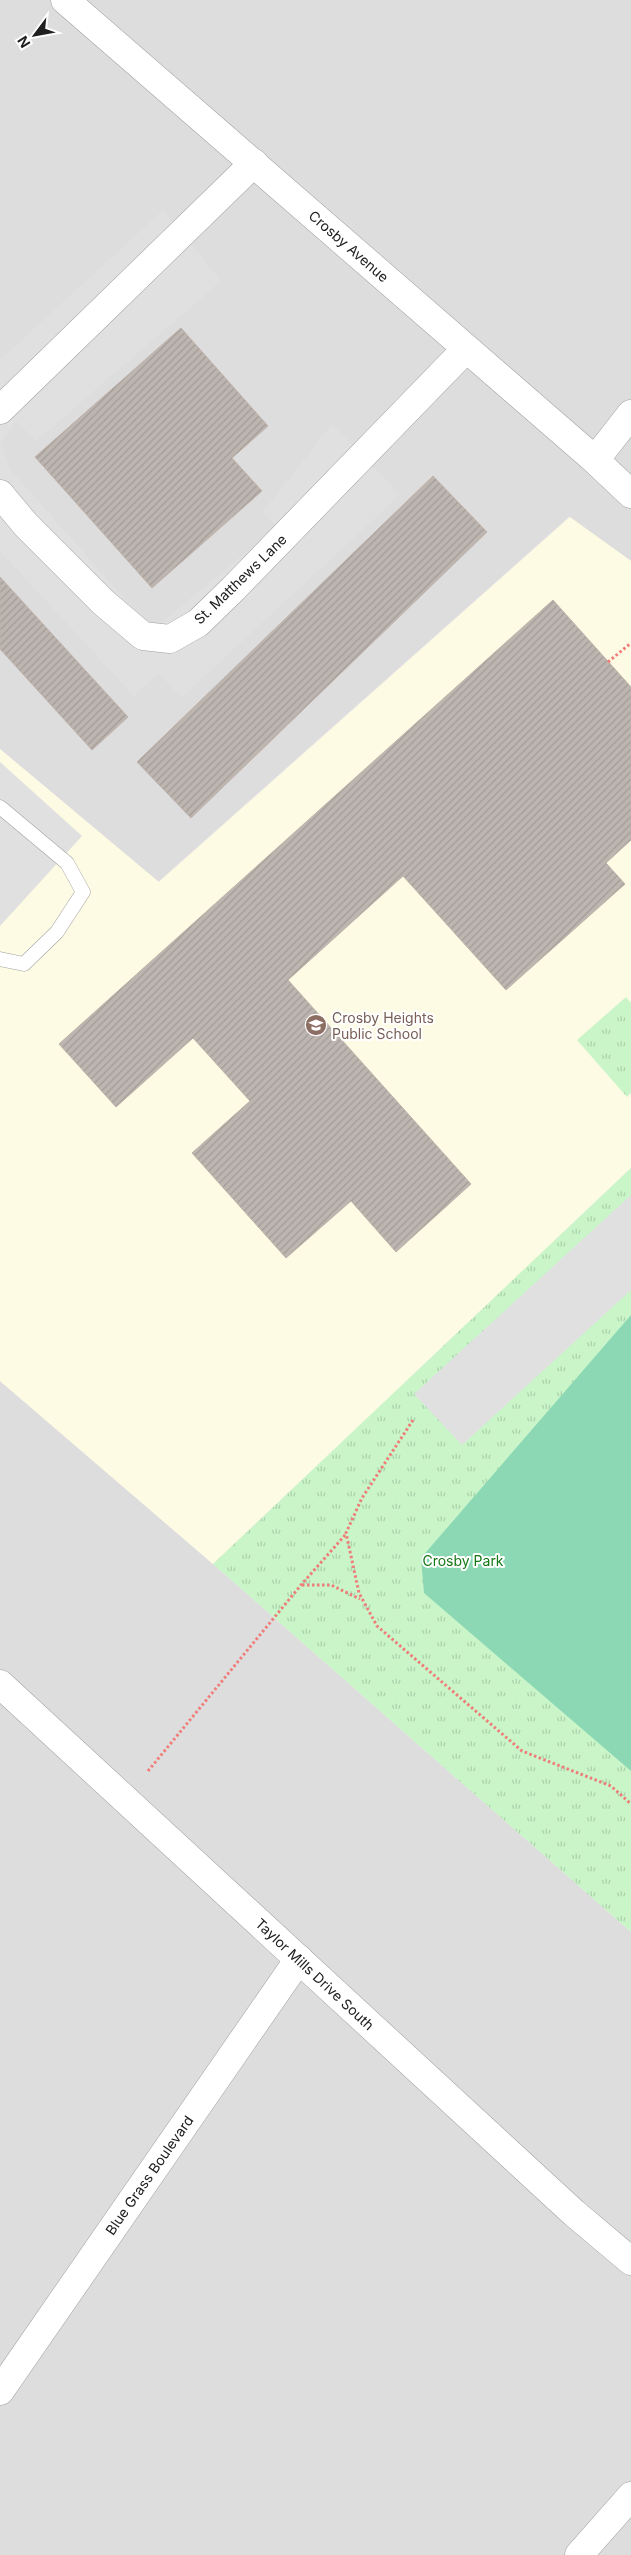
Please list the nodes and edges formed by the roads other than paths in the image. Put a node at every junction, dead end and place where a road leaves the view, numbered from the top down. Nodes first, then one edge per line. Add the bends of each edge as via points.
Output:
1 (65, 0) edge
2 (254, 163) junction
3 (466, 349) junction
4 (0, 410) edge
5 (631, 414) edge
6 (595, 460) junction
7 (0, 494) edge
8 (631, 494) edge
9 (0, 806) edge
10 (0, 959) edge
11 (0, 1684) edge
12 (299, 1959) junction
13 (631, 2261) edge
14 (0, 2390) edge
15 (631, 2496) edge
16 (579, 2555) edge

1 - 2 street, Crosby Avenue
2 - 3 street, Crosby Avenue
2 - 4 street
3 - 6 street, Crosby Avenue
3 - 7 street, St. Matthews Lane via 233,589 198,623 170,639 143,636 111,609 26,525
5 - 6 street
6 - 8 street, Crosby Avenue
9 - 10 lane via 67,863 83,892 57,932 24,964
11 - 12 street, Taylor Mills Drive South
12 - 13 street, Taylor Mills Drive South via 574,2213
12 - 14 street, Blue Grass Boulevard
15 - 16 street

